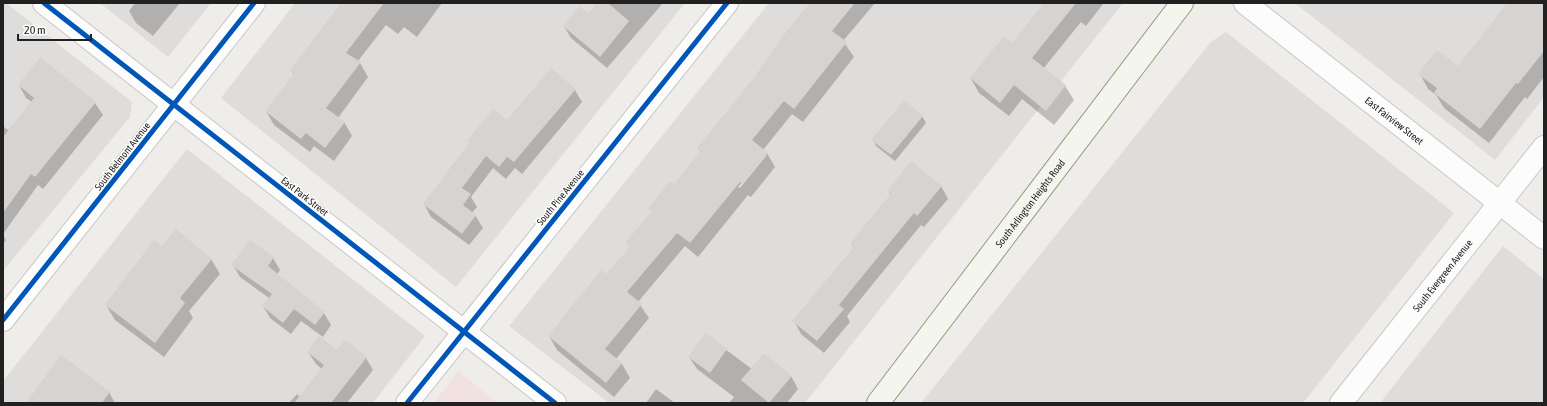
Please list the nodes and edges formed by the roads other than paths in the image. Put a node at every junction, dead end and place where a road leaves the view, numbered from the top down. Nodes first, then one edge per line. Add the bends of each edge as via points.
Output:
1 (44, 3) edge
2 (254, 3) edge
3 (727, 3) edge
4 (1182, 3) edge
5 (1245, 3) edge
6 (174, 104) junction
7 (1544, 147) edge
8 (1499, 203) junction
9 (1544, 238) edge
10 (3, 320) edge
11 (464, 332) junction
12 (407, 403) edge
13 (555, 403) edge
14 (878, 403) edge
15 (1341, 403) edge

1 - 6 street, East Park Street
2 - 6 street, South Belmont Avenue
3 - 11 street, South Pine Avenue
4 - 14 main road, South Arlington Heights Road
5 - 8 street, East Fairview Street
6 - 10 street, South Belmont Avenue
6 - 11 street, East Park Street
7 - 8 street, South Evergreen Avenue
8 - 9 street, East Fairview Street
8 - 15 street, South Evergreen Avenue
11 - 12 street, South Pine Avenue
11 - 13 street, East Park Street

